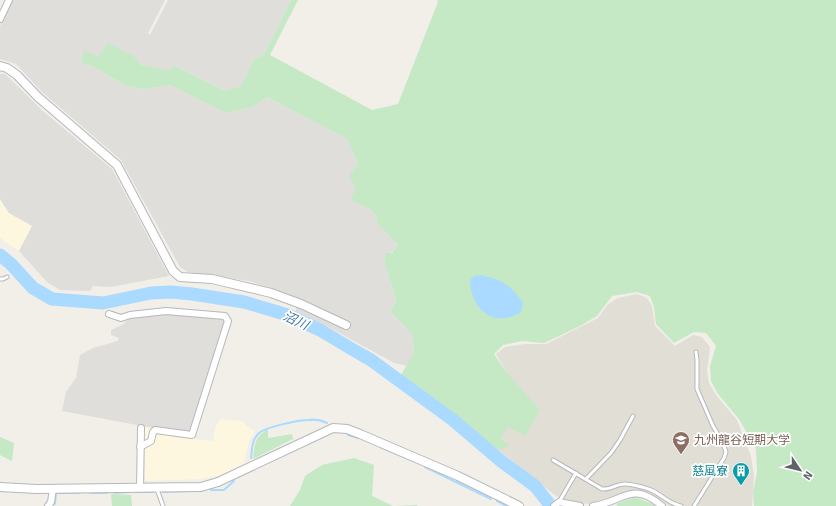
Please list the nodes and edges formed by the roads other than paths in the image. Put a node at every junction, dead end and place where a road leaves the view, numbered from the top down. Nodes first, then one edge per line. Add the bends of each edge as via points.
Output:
1 (9, 0) edge
2 (0, 19) edge
3 (0, 66) edge
4 (7, 278) dead end
5 (0, 279) edge
6 (109, 314) dead end
7 (346, 325) dead end
8 (696, 352) dead end
9 (633, 416) dead end
10 (141, 428) dead end
11 (140, 447) junction
12 (553, 460) dead end
13 (576, 473) junction
14 (586, 479) junction
15 (156, 487) junction
16 (0, 488) edge
17 (140, 488) junction
18 (53, 489) junction
19 (557, 504) edge
20 (48, 506) edge
21 (163, 506) edge
22 (519, 506) edge
23 (580, 506) edge
24 (593, 506) edge
25 (662, 506) edge
26 (681, 506) edge
27 (694, 506) edge

1 - 2 street
3 - 7 street via 17,75 117,165 162,252 180,277 212,279 271,293
4 - 5 lane
6 - 11 street via 122,318 166,310 225,316 228,319 192,435 155,430 151,441
8 - 27 lane via 699,396 726,452
9 - 14 lane via 611,453
10 - 11 street
11 - 17 street
12 - 13 lane
13 - 14 lane
13 - 19 lane
14 - 26 lane via 602,489 625,484 652,490 666,501
15 - 17 street
15 - 21 lane
15 - 22 street via 201,487 218,482 333,428 347,429 458,476
16 - 18 street
17 - 18 street
18 - 20 street
19 - 23 street
24 - 25 street via 635,493 647,496

